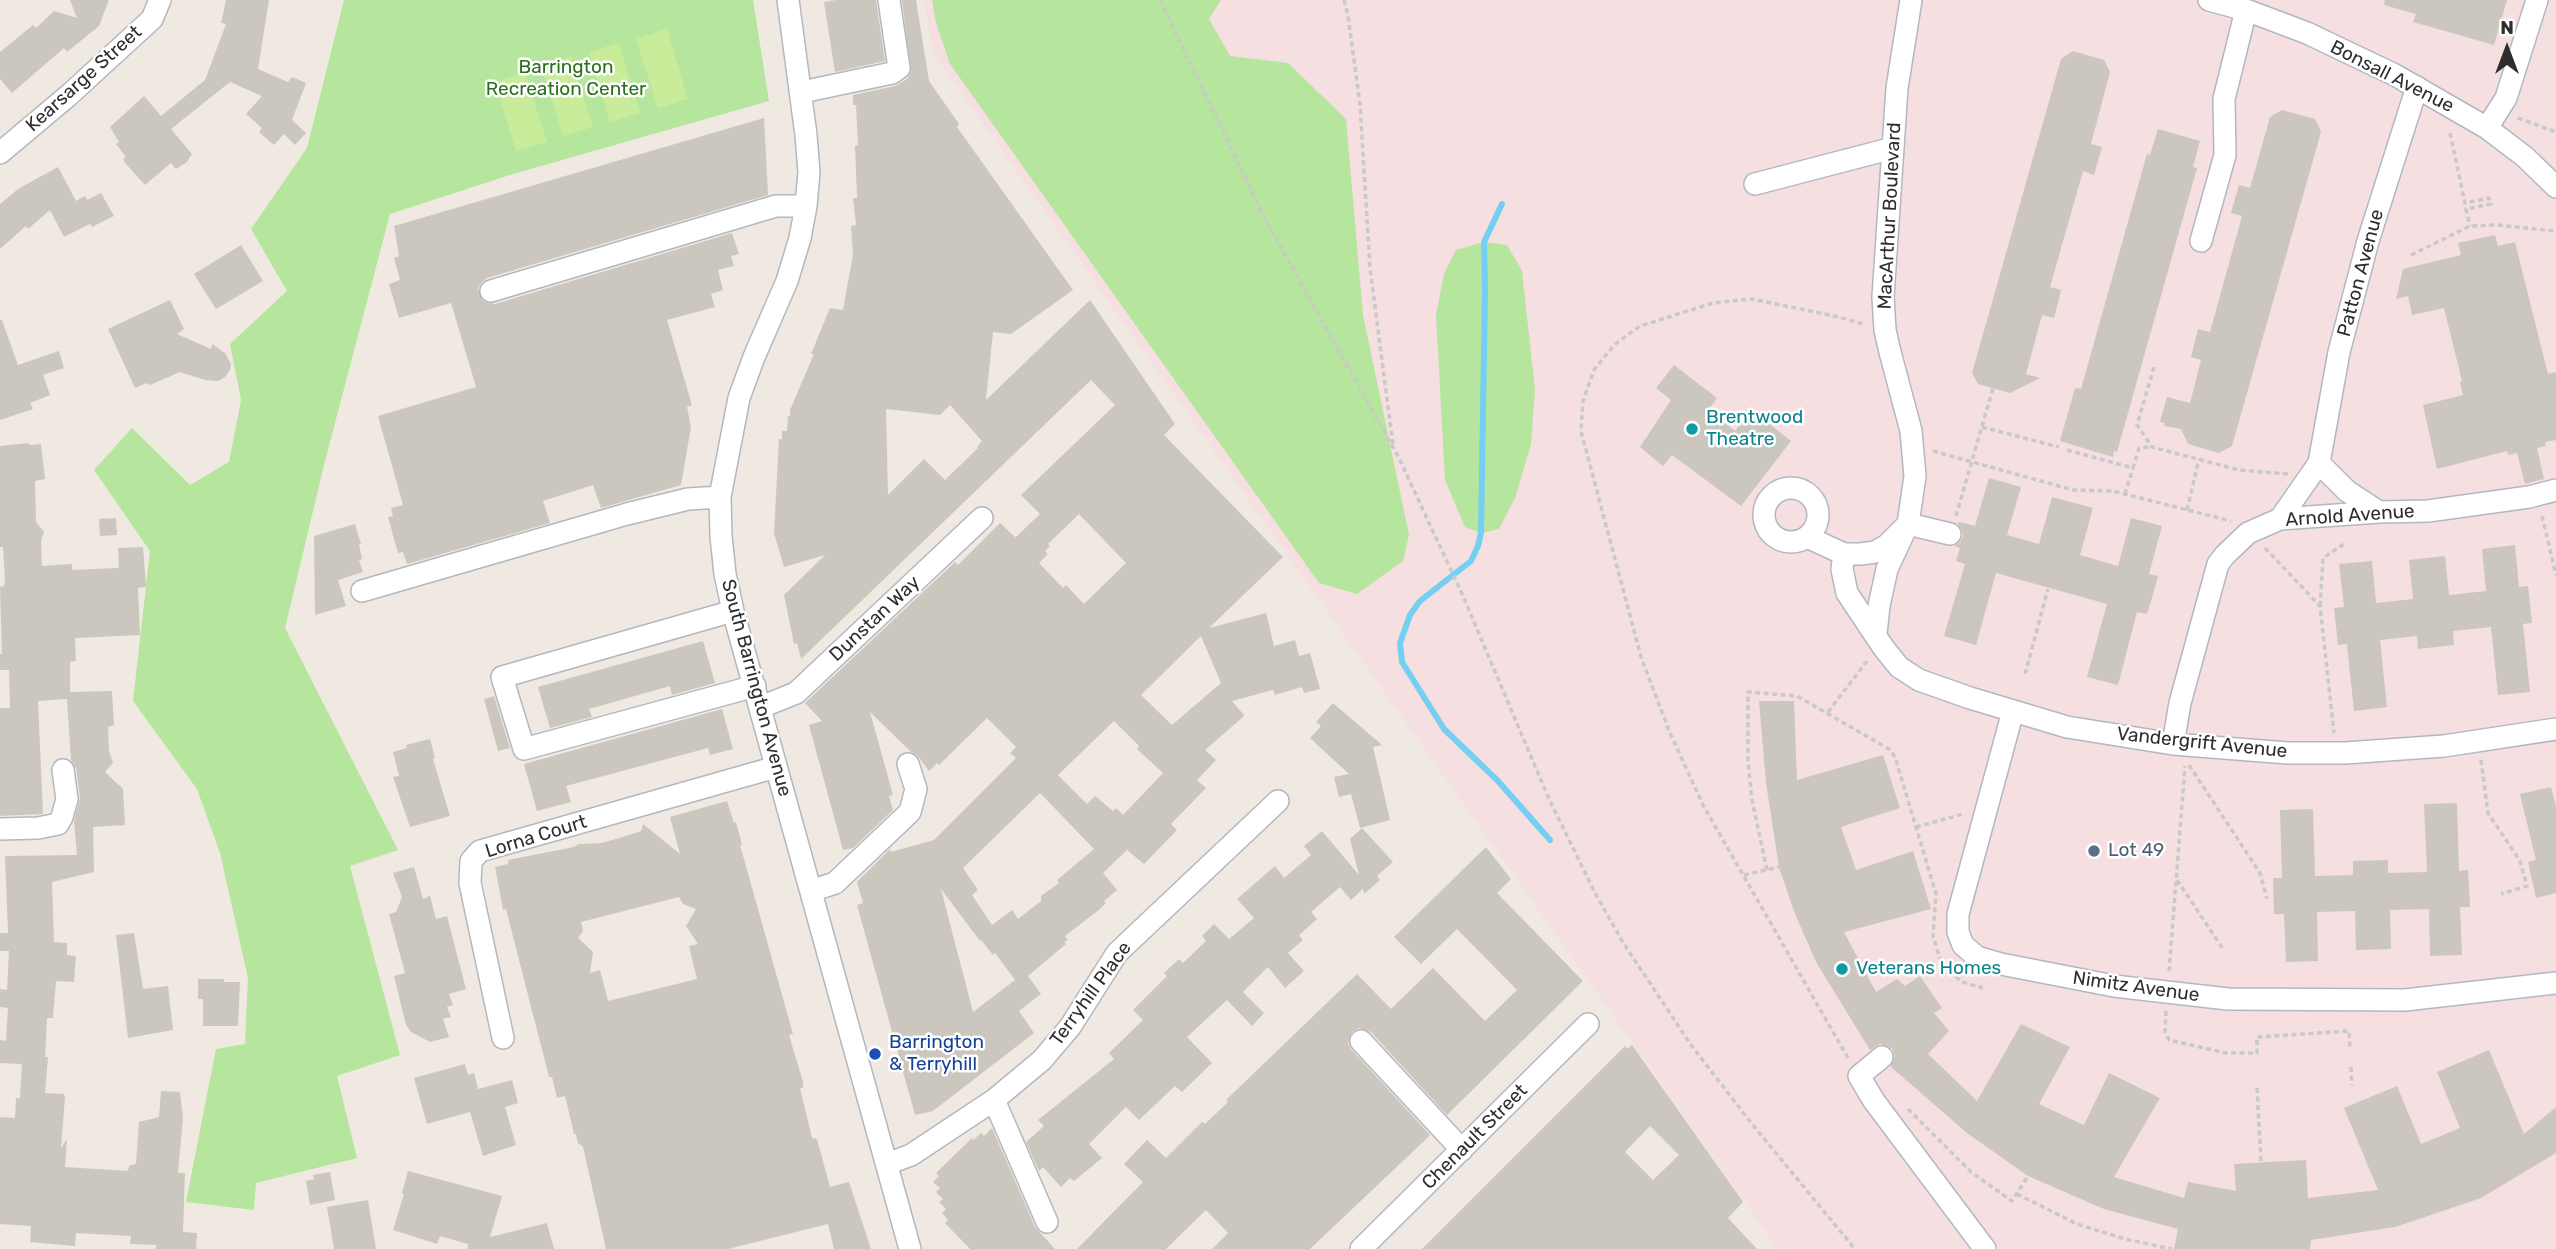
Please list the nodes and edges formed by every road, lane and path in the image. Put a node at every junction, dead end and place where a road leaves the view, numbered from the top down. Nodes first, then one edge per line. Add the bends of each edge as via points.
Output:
1 (160, 0) edge
2 (788, 0) edge
3 (889, 0) edge
4 (1160, 0) edge
5 (1344, 0) edge
6 (2209, 0) edge
7 (2537, 0) edge
8 (1909, 1) edge
9 (2246, 10) junction
10 (2417, 87) junction
11 (802, 92) junction
12 (2518, 118) dead end
13 (2487, 128) junction
14 (2556, 132) edge
15 (2450, 133) dead end
16 (1893, 148) junction
17 (0, 153) edge
18 (1755, 184) dead end
19 (2556, 187) edge
20 (806, 206) junction
21 (2470, 226) junction
22 (2556, 232) edge
23 (2201, 242) dead end
24 (2411, 255) dead end
25 (491, 291) dead end
26 (1885, 330) junction
27 (2154, 367) dead end
28 (1993, 388) dead end
29 (1982, 427) junction
30 (1912, 442) junction
31 (1393, 447) junction
32 (2059, 447) dead end
33 (2152, 447) junction
34 (2067, 450) dead end
35 (2199, 460) junction
36 (1972, 462) junction
37 (2319, 463) junction
38 (2133, 468) junction
39 (2556, 490) edge
40 (2125, 494) junction
41 (720, 497) junction
42 (2187, 510) junction
43 (2540, 510) dead end
44 (2379, 512) junction
45 (982, 518) dead end
46 (2280, 519) junction
47 (2237, 523) dead end
48 (1908, 524) junction
49 (1950, 534) joint
50 (1807, 537) dead end
51 (2347, 542) dead end
52 (2265, 548) dead end
53 (1844, 554) junction
54 (2556, 575) edge
55 (2048, 589) dead end
56 (362, 591) dead end
57 (2320, 606) junction
58 (733, 611) junction
59 (1876, 634) junction
60 (1865, 664) dead end
61 (2025, 674) dead end
62 (755, 686) junction
63 (761, 708) junction
64 (2012, 711) junction
65 (1828, 712) junction
66 (2556, 729) edge
67 (2335, 742) dead end
68 (2173, 744) junction
69 (2481, 758) dead end
70 (908, 764) dead end
71 (776, 767) junction
72 (62, 770) dead end
73 (1278, 801) dead end
74 (1972, 811) dead end
75 (1916, 827) junction
76 (0, 828) edge
77 (1779, 867) dead end
78 (1767, 870) junction
79 (1743, 875) junction
80 (2176, 878) junction
81 (811, 891) junction
82 (2501, 894) dead end
83 (2267, 899) dead end
84 (2223, 949) dead end
85 (2168, 977) dead end
86 (2556, 983) edge
87 (1983, 988) dead end
88 (2166, 1009) dead end
89 (1588, 1024) dead end
90 (503, 1038) dead end
91 (1361, 1041) dead end
92 (2350, 1049) dead end
93 (1882, 1057) dead end
94 (2351, 1067) dead end
95 (1859, 1076) junction
96 (2353, 1085) dead end
97 (2258, 1088) dead end
98 (994, 1100) junction
99 (1906, 1107) dead end
100 (1462, 1150) junction
101 (2261, 1162) dead end
102 (887, 1164) junction
103 (2028, 1175) dead end
104 (2017, 1194) junction
105 (1047, 1222) dead end
106 (910, 1249) edge
107 (1361, 1249) edge
108 (1855, 1249) edge
109 (1985, 1249) edge
110 (2172, 1249) edge

1 - 17 street, Kearsarge Street via 152,19
2 - 11 street, South Barrington Avenue
3 - 11 street via 899,68
4 - 31 path via 1265,219
5 - 31 path via 1360,104 1370,268
6 - 9 street, Bonsall Avenue
7 - 13 street via 2506,98
8 - 16 street, MacArthur Boulevard
9 - 10 street, Bonsall Avenue via 2306,33
9 - 23 street via 2224,99 2225,155
10 - 13 street, Bonsall Avenue
10 - 37 street, Patton Avenue via 2368,241 2339,352
11 - 20 street, South Barrington Avenue via 809,172
12 - 14 path
13 - 19 street, Bonsall Avenue
15 - 21 path via 2465,203 2489,198 2491,204 2466,209
16 - 18 street
16 - 26 street, MacArthur Boulevard
20 - 25 street via 776,206
20 - 41 street, South Barrington Avenue via 787,282 739,398
21 - 22 path
21 - 24 path
26 - 30 street, MacArthur Boulevard
26 - 79 path via 1752,299 1713,303 1640,326 1614,345 1594,370 1583,401 1581,431 1641,657 1703,805
27 - 33 path via 2137,425
28 - 29 path
29 - 32 path
29 - 36 path
30 - 36 path
30 - 48 street, MacArthur Boulevard via 1915,476
31 - 108 path via 1463,596 1549,799 1624,944 1691,1045
33 - 35 path
33 - 38 path via 2139,448
34 - 38 path
35 - 37 path via 2239,470 2287,474
35 - 42 path
36 - 40 path via 2073,490
36 - 49 path
37 - 44 street via 2347,491
37 - 46 street, Patton Avenue
38 - 40 path
39 - 44 street, Arnold Avenue via 2428,511
40 - 42 path
41 - 56 street via 688,499 627,514
41 - 58 street, South Barrington Avenue via 725,574
42 - 47 path
43 - 54 path
44 - 46 street, Arnold Avenue
45 - 63 street, Dunstan Way via 796,693
46 - 68 street, Arnold Avenue via 2248,533 2218,564
48 - 49 street
48 - 53 street via 1875,552
48 - 59 street, MacArthur Boulevard via 1887,569
50 - 53 street
51 - 57 path via 2323,558
52 - 57 path
53 - 59 street, Vandergrift Avenue via 1847,593
55 - 61 path
57 - 67 path
58 - 62 street, South Barrington Avenue
58 - 62 street via 502,677 524,748
59 - 64 street, Vandergrift Avenue via 1899,667 1919,680
60 - 65 path
62 - 63 street, South Barrington Avenue
63 - 71 street, South Barrington Avenue
64 - 68 street, Vandergrift Avenue via 2067,727
64 - 86 street, Nimitz Avenue via 1958,914 1963,945 1977,957 2114,986 2228,999 2405,1000
65 - 75 path via 1889,748
65 - 78 path via 1797,696 1748,692 1752,800
66 - 68 street, Vandergrift Avenue via 2444,746 2345,753
69 - 82 path via 2488,813 2520,861 2527,887
70 - 81 street via 916,789 910,812 835,883
71 - 81 street, South Barrington Avenue
71 - 90 street, Lorna Court via 480,851 471,861 470,883
72 - 76 street via 66,799 58,824
73 - 98 street, Terryhill Place via 1126,942 1059,1041
74 - 75 path
75 - 87 path via 1936,894 1933,936 1940,958 1962,982
77 - 78 path
78 - 79 path
79 - 95 path
80 - 83 path via 2186,760 2260,873
80 - 84 path
80 - 85 path
81 - 102 street, South Barrington Avenue
88 - 92 path via 2169,1040 2227,1053 2257,1056 2257,1037 2349,1031
89 - 100 street, Chenault Street
91 - 100 street
93 - 95 street
94 - 96 path
95 - 109 street
97 - 101 path
98 - 102 street, Terryhill Place via 911,1155
98 - 105 street
99 - 104 path via 1971,1172 2012,1201
100 - 107 street, Chenault Street
102 - 106 street, South Barrington Avenue
103 - 104 path
104 - 110 path via 2077,1224

